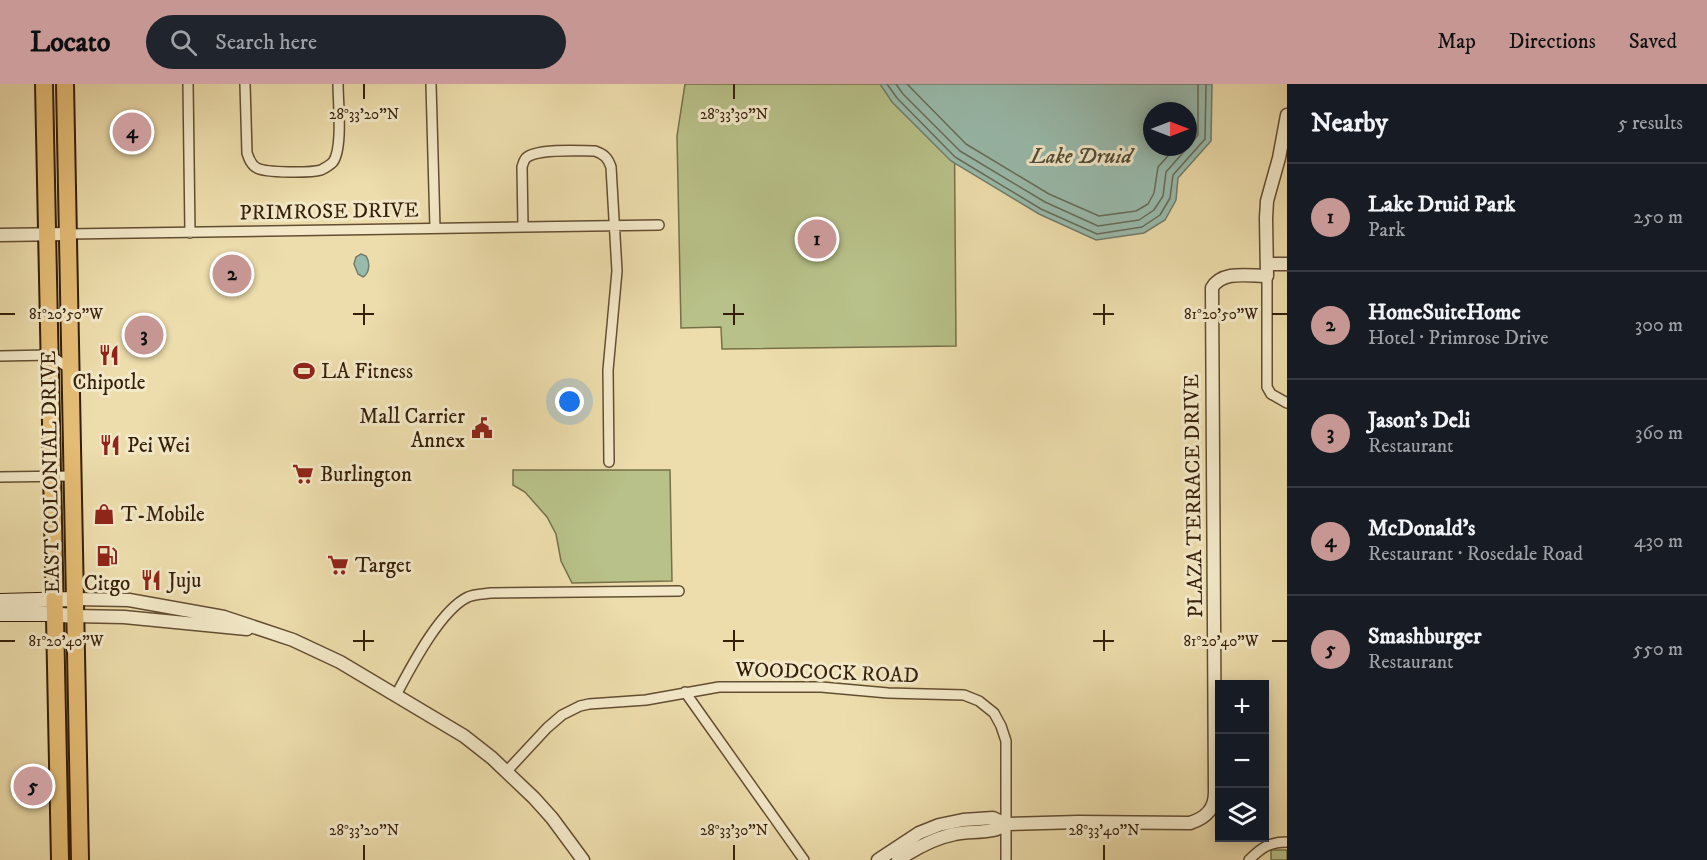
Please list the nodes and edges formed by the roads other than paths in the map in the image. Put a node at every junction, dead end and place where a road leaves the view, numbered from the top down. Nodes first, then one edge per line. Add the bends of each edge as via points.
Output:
1 (44, 84) edge
2 (65, 84) edge
3 (188, 84) edge
4 (245, 84) edge
5 (338, 84) edge
6 (431, 84) edge
7 (1287, 115) edge
8 (1283, 159) edge
9 (659, 225) dead end
10 (615, 226) junction
11 (523, 227) junction
12 (435, 228) junction
13 (190, 233) junction
14 (47, 234) junction
15 (68, 234) junction
16 (0, 235) edge
17 (1287, 264) edge
18 (1267, 270) junction
19 (0, 356) edge
20 (50, 356) junction
21 (70, 369) junction
22 (1287, 403) edge
23 (609, 462) dead end
24 (53, 476) junction
25 (72, 476) junction
26 (0, 477) edge
27 (679, 591) dead end
28 (75, 599) junction
29 (0, 601) edge
30 (56, 607) junction
31 (0, 614) edge
32 (75, 616) junction
33 (263, 630) junction
34 (685, 693) junction
35 (396, 695) junction
36 (59, 762) junction
37 (507, 771) junction
38 (1005, 824) junction
39 (1287, 842) edge
40 (60, 860) edge
41 (68, 860) edge
42 (80, 860) edge
43 (583, 860) edge
44 (804, 860) edge
45 (878, 860) edge
46 (898, 860) edge
47 (1006, 860) edge
48 (1249, 860) edge

1 - 14 highway, EAST COLONIAL DRIVE
2 - 15 highway, EAST COLONIAL DRIVE
3 - 13 street
4 - 5 street via 247,153 251,163 257,168 314,171 332,163 338,152
6 - 12 street
7 - 8 street
8 - 18 street via 1268,201
9 - 10 street, PRIMROSE DRIVE
10 - 11 street, PRIMROSE DRIVE
10 - 11 street via 611,167 608,159 595,151 542,152 525,159
10 - 23 street via 617,271 608,370
11 - 12 street, PRIMROSE DRIVE
12 - 13 street, PRIMROSE DRIVE
13 - 15 street, PRIMROSE DRIVE
14 - 15 street, PRIMROSE DRIVE
14 - 16 street, PRIMROSE DRIVE
14 - 20 highway, EAST COLONIAL DRIVE
15 - 21 highway, EAST COLONIAL DRIVE
17 - 18 street
18 - 22 street via 1268,387 1271,394
18 - 38 street, PLAZA TERRACE DRIVE via 1220,278 1212,288 1212,808 1206,816 1190,823
19 - 20 street
20 - 21 street
20 - 24 highway, EAST COLONIAL DRIVE
21 - 25 highway, EAST COLONIAL DRIVE
24 - 25 street
24 - 26 street
24 - 30 highway, EAST COLONIAL DRIVE
25 - 28 highway, EAST COLONIAL DRIVE
27 - 35 street via 491,593 468,597 437,626
28 - 30 main road
28 - 32 highway, EAST COLONIAL DRIVE
28 - 33 street via 157,603
29 - 30 main road
30 - 31 main road
30 - 32 main road
30 - 36 highway, EAST COLONIAL DRIVE
32 - 33 street
32 - 42 highway, EAST COLONIAL DRIVE
33 - 35 street via 340,662
34 - 37 street, WOODCOCK ROAD via 580,706 547,728
34 - 38 street, WOODCOCK ROAD via 719,687 821,687 953,694 974,699 999,721 1006,741
34 - 44 street
35 - 37 street via 464,736
36 - 40 highway, EAST COLONIAL DRIVE
36 - 41 highway via 67,774
37 - 43 street via 552,818
38 - 45 street via 987,818 939,825 913,836
38 - 46 street via 996,830 944,836
38 - 47 street
39 - 48 street via 1273,842

